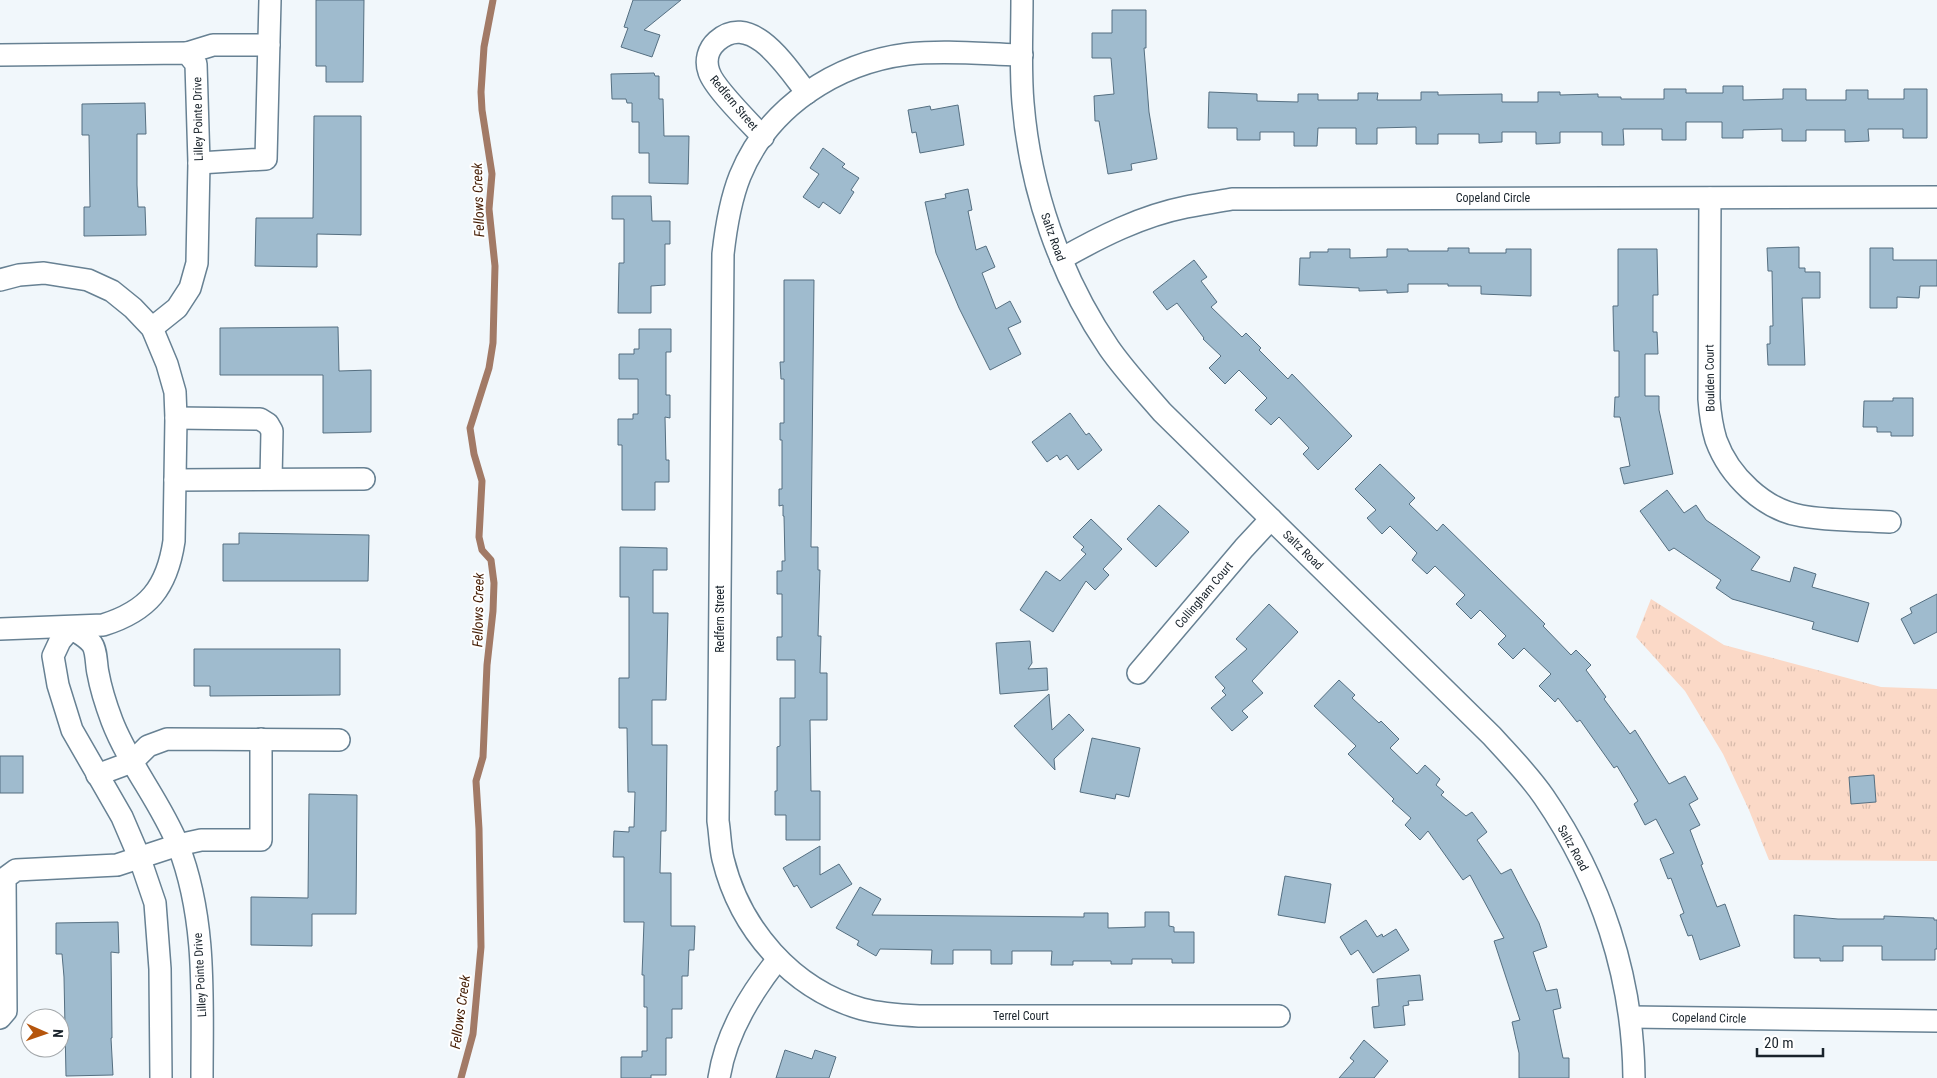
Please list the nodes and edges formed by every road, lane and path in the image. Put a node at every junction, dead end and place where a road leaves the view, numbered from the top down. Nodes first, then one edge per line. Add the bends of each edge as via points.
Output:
1 (270, 0) edge
2 (1022, 0) edge
3 (269, 45) junction
4 (187, 53) junction
5 (0, 55) edge
6 (1022, 55) junction
7 (808, 92) junction
8 (763, 137) junction
9 (198, 163) junction
10 (1937, 197) edge
11 (1710, 198) junction
12 (1060, 259) junction
13 (0, 280) edge
14 (152, 328) junction
15 (176, 418) junction
16 (364, 478) dead end
17 (271, 479) junction
18 (175, 480) junction
19 (1271, 519) junction
20 (1890, 522) dead end
21 (71, 628) junction
22 (0, 629) edge
23 (1138, 673) dead end
24 (260, 740) junction
25 (339, 740) dead end
26 (132, 762) junction
27 (97, 775) junction
28 (178, 845) junction
29 (140, 858) junction
30 (3, 948) edge
31 (778, 959) junction
32 (1279, 1016) dead end
33 (1631, 1017) junction
34 (0, 1018) edge
35 (1937, 1021) edge
36 (161, 1078) edge
37 (202, 1078) edge
38 (719, 1078) edge
39 (1634, 1078) edge

1 - 3 street
2 - 6 street, Saltz Road
3 - 4 street via 213,45
3 - 9 street via 266,160
4 - 5 street
4 - 9 street, Lilley Pointe Drive via 196,64
6 - 7 street, Redfern Street via 908,54 843,71
6 - 12 street, Saltz Road via 1023,103 1030,159
7 - 8 street, Redfern Street via 783,113
7 - 8 street, Redfern Street via 754,35 736,32 717,40 708,56 708,72 712,81
8 - 31 street, Redfern Street via 741,174 733,195 723,254 718,821 723,858 735,895 752,927
9 - 14 street, Lilley Pointe Drive via 196,263 190,288 177,308
10 - 11 street, Copeland Circle
11 - 12 street, Copeland Circle via 1232,200 1184,207 1147,218 1108,233
11 - 20 street, Boulden Court via 1709,399 1723,456 1756,494 1785,511 1801,516
12 - 19 street, Saltz Road via 1091,320 1132,378 1162,412
13 - 14 street via 44,273 88,280 112,291
14 - 15 street via 175,392
15 - 17 street via 260,419 268,424 272,431
15 - 18 street
16 - 17 street
17 - 18 street
18 - 21 street via 171,561 153,597 119,620 103,626
19 - 23 street, Collingham Court
19 - 33 street, Saltz Road via 1492,736 1544,797 1575,847 1599,899 1618,954
21 - 22 street
21 - 26 street, Lilley Pointe Drive via 93,646 112,722
21 - 27 street via 53,656 58,685 72,730
24 - 25 street
24 - 26 street via 167,739 148,746
24 - 28 street via 261,840 201,840
26 - 27 street
26 - 28 street, Lilley Pointe Drive
27 - 29 street
28 - 29 street
28 - 37 street, Lilley Pointe Drive via 199,936
29 - 30 street via 117,865 16,870 5,878
29 - 36 street via 155,903 160,969
30 - 34 street via 6,1011
31 - 32 street, Terrel Court via 802,980 827,995 861,1008 890,1014
31 - 38 street via 742,1011 729,1040
33 - 35 street, Copeland Circle
33 - 39 street, Saltz Road

